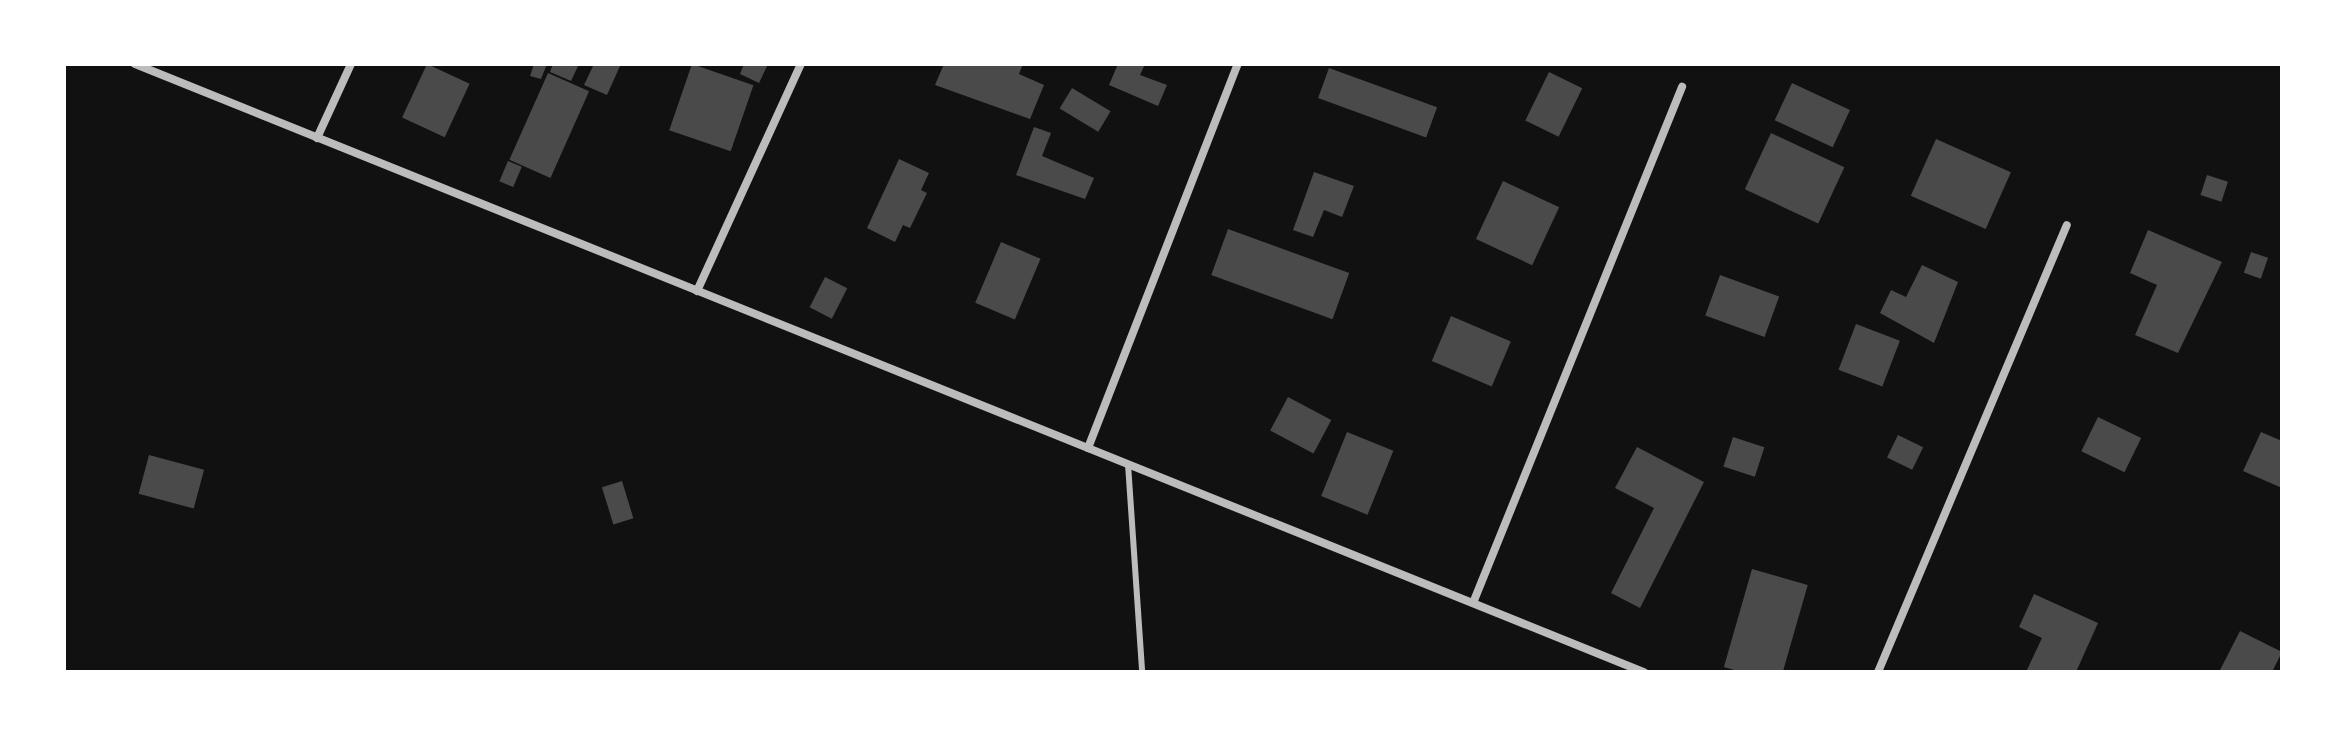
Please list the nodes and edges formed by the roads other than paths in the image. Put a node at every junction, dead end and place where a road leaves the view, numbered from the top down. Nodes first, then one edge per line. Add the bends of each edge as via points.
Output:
1 (135, 64) edge
2 (351, 64) edge
3 (801, 64) edge
4 (1238, 64) edge
5 (1682, 87) dead end
6 (317, 138) junction
7 (2067, 225) dead end
8 (697, 291) junction
9 (1088, 448) junction
10 (1128, 464) junction
11 (1473, 603) junction
12 (1142, 672) edge
13 (1644, 672) edge
14 (1878, 672) edge

1 - 6 street
2 - 6 street
3 - 8 street
4 - 9 street
5 - 11 street
6 - 8 street
7 - 14 street
8 - 9 street
9 - 10 street
10 - 11 street
10 - 12 lane
11 - 13 street

